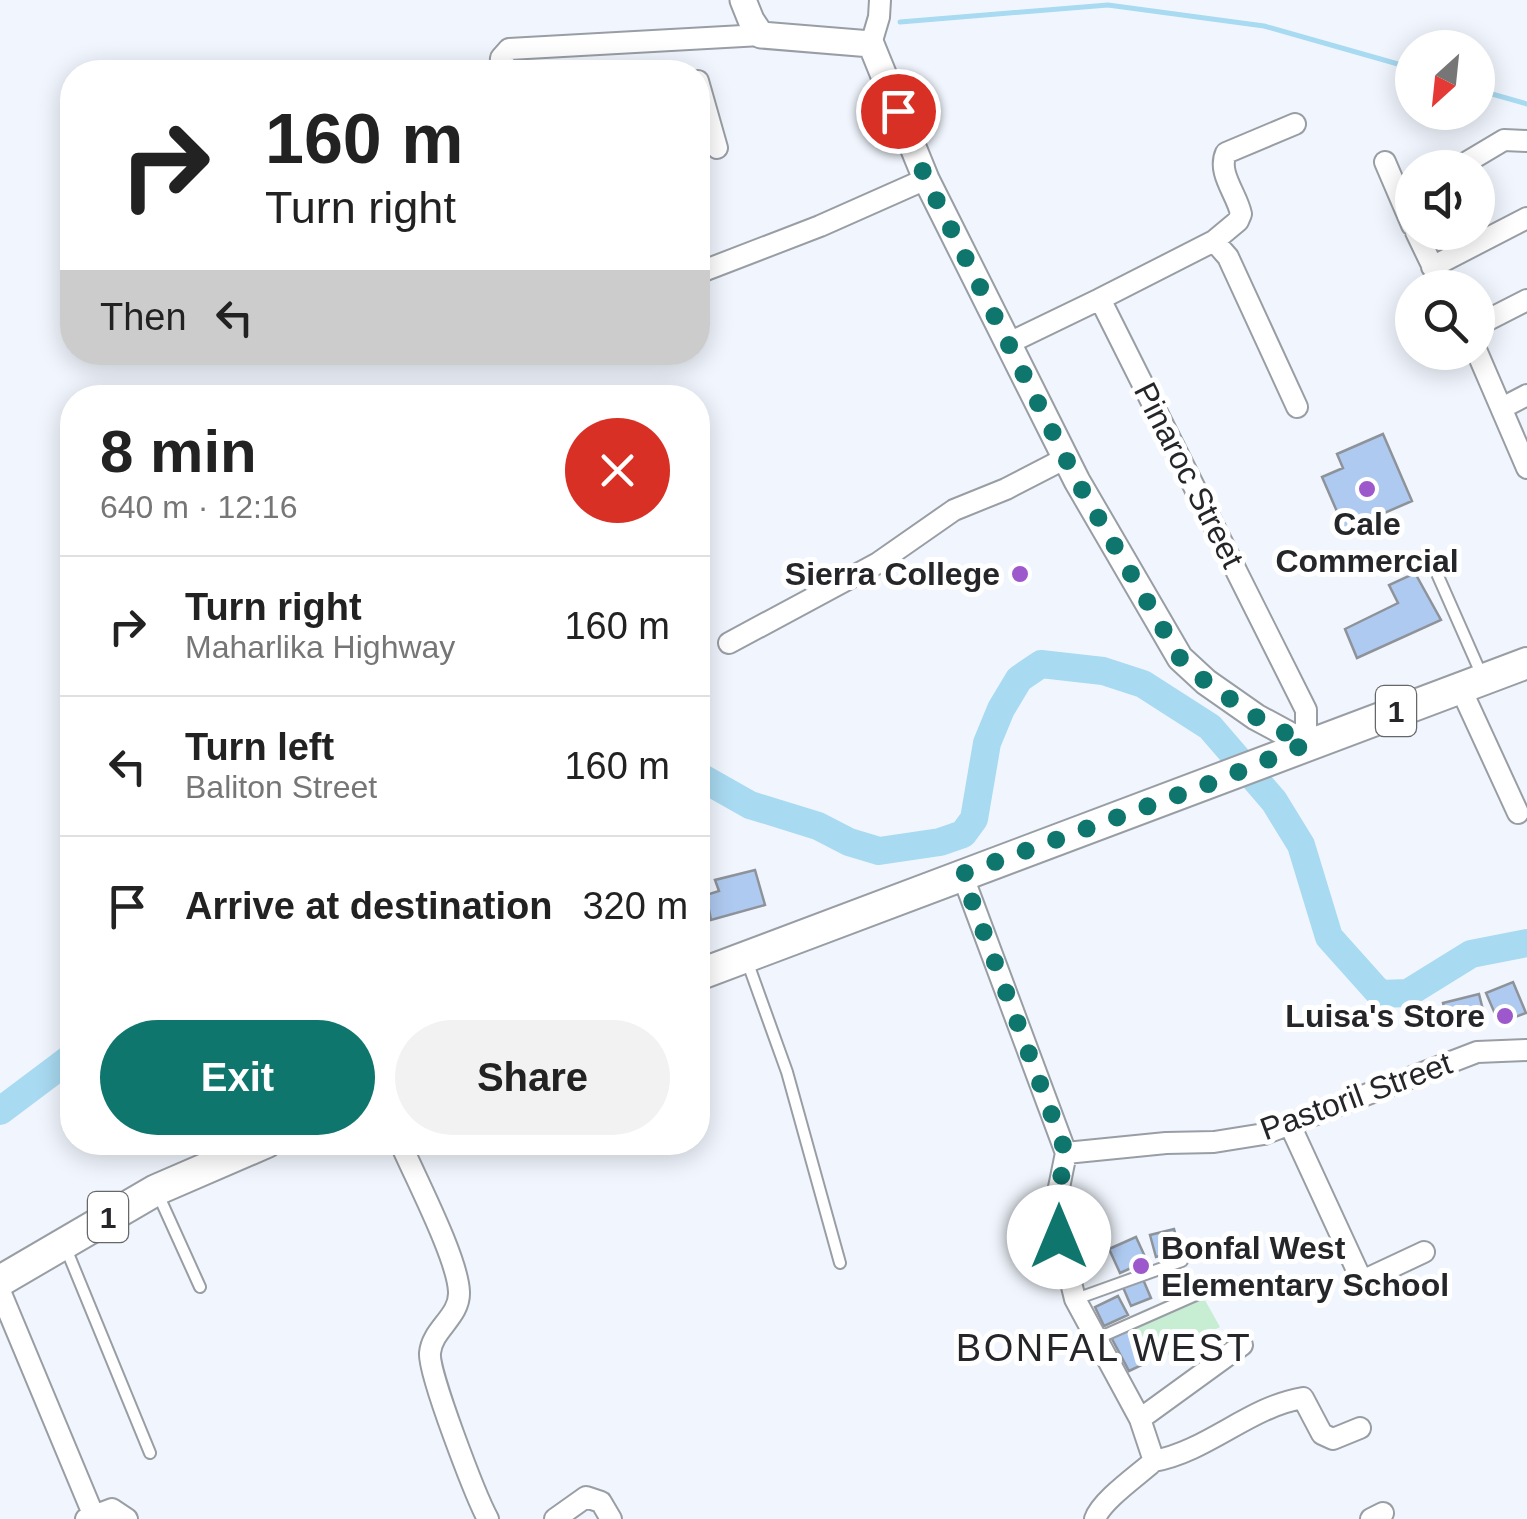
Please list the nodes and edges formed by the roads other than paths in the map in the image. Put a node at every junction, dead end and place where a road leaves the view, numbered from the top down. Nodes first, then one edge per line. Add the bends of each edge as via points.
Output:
1 (743, 0) edge
2 (880, 0) edge
3 (761, 36) junction
4 (686, 40) junction
5 (871, 44) junction
6 (501, 60) edge
7 (692, 60) edge
8 (710, 123) edge
9 (1294, 124) dead end
10 (1527, 141) edge
11 (717, 148) dead end
12 (1487, 150) edge
13 (1385, 162) dead end
14 (1395, 177) edge
15 (926, 179) junction
16 (1527, 218) edge
17 (1214, 241) junction
18 (1424, 250) edge
19 (1432, 267) junction
20 (710, 268) edge
21 (1434, 270) edge
22 (1100, 300) junction
23 (1527, 300) edge
24 (1495, 316) edge
25 (1008, 343) junction
26 (1484, 370) edge
27 (1527, 395) edge
28 (1297, 407) dead end
29 (1502, 408) junction
30 (1066, 458) junction
31 (1527, 468) edge
32 (1428, 551) dead end
33 (729, 643) dead end
34 (1527, 662) edge
35 (1472, 683) junction
36 (1306, 744) junction
37 (1518, 813) dead end
38 (962, 874) junction
39 (745, 956) junction
40 (710, 969) edge
41 (1527, 1050) edge
42 (1290, 1125) junction
43 (1066, 1153) junction
44 (237, 1155) edge
45 (406, 1155) edge
46 (156, 1190) junction
47 (64, 1243) junction
48 (1424, 1252) dead end
49 (1182, 1261) dead end
50 (840, 1262) dead end
51 (0, 1282) edge
52 (200, 1287) dead end
53 (0, 1291) edge
54 (1198, 1294) dead end
55 (1075, 1299) junction
56 (1096, 1340) junction
57 (1242, 1345) dead end
58 (1140, 1419) junction
59 (1360, 1428) dead end
60 (150, 1453) dead end
61 (1154, 1460) junction
62 (89, 1516) edge
63 (127, 1519) edge
64 (488, 1519) edge
65 (556, 1519) edge
66 (611, 1519) edge
67 (1095, 1519) edge

1 - 3 street
2 - 5 street
3 - 4 street
3 - 5 street
4 - 6 street via 509,49
4 - 7 street
5 - 15 street
8 - 11 street
9 - 17 street via 1226,153 1222,162 1241,214
10 - 12 street via 1504,140
13 - 14 street
15 - 20 street
15 - 25 street
16 - 19 street
17 - 22 street
17 - 28 street via 1228,257
18 - 19 street
19 - 21 street
22 - 25 street
22 - 36 street, Pinaroc Street via 1306,710
23 - 24 street
25 - 30 street
26 - 29 street
27 - 29 street
29 - 31 street
30 - 33 street via 954,510 878,563
30 - 36 street via 1180,658 1256,717
32 - 35 lane
34 - 35 main road, 1
35 - 36 main road, 1
35 - 37 street
36 - 38 main road, 1
38 - 39 main road, 1
38 - 43 street
39 - 40 main road, 1
39 - 50 lane via 788,1072
41 - 42 street, Pastoril Street via 1477,1052
42 - 43 street, Pastoril Street via 1214,1142
42 - 48 street via 1362,1281
43 - 55 street via 1054,1212
44 - 46 main road, 1
45 - 64 street via 456,1271 458,1302 429,1358
46 - 47 main road, 1
46 - 52 lane
47 - 51 main road, 1
47 - 60 lane
49 - 55 lane
53 - 62 street
54 - 56 lane
55 - 56 street
56 - 58 street
57 - 58 street
58 - 61 street
59 - 61 street via 1333,1439 1322,1434 1304,1398 1283,1402 1191,1451
61 - 67 street via 1103,1502
62 - 63 street via 112,1509
65 - 66 street via 586,1497 601,1502

